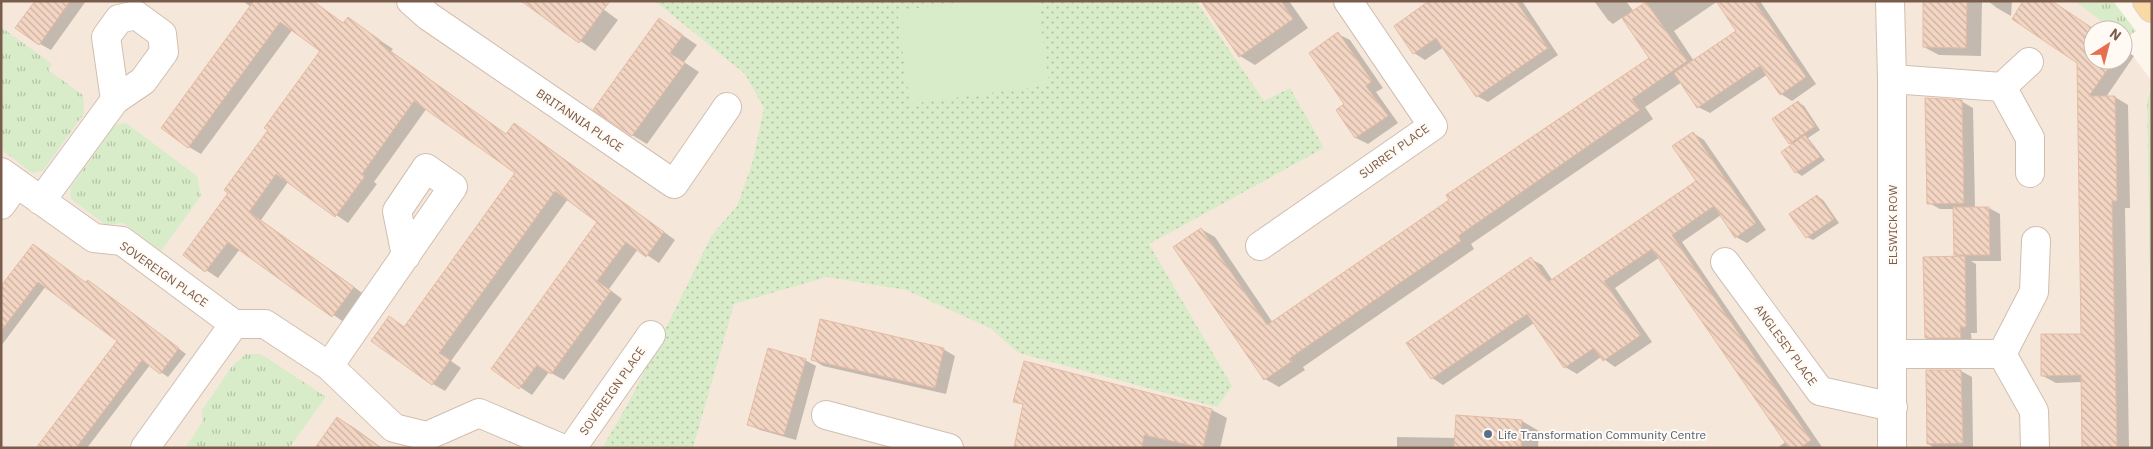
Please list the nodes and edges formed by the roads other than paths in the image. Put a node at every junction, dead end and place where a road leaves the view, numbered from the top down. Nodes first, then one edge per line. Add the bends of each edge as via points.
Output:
1 (410, 1) edge
2 (1348, 1) edge
3 (1890, 1) edge
4 (2147, 1) edge
5 (2152, 8) edge
6 (2029, 62) dead end
7 (1892, 79) junction
8 (2002, 87) junction
9 (115, 100) dead end
10 (727, 107) dead end
11 (2030, 173) dead end
12 (9, 178) edge
13 (41, 201) junction
14 (1, 206) edge
15 (2036, 241) dead end
16 (1260, 246) dead end
17 (406, 256) dead end
18 (1725, 262) dead end
19 (234, 324) junction
20 (651, 335) dead end
21 (1892, 354) junction
22 (2002, 354) junction
23 (329, 366) junction
24 (1893, 407) junction
25 (826, 415) dead end
26 (399, 438) edge
27 (145, 448) edge
28 (561, 448) edge
29 (572, 448) edge
30 (949, 448) edge
31 (1892, 448) edge
32 (2035, 448) edge

1 - 10 street, BRITANNIA PLACE via 674,184
2 - 16 street, SURREY PLACE via 1433,126
3 - 7 street, ELSWICK ROW
4 - 5 main road
6 - 8 street
7 - 8 street
7 - 21 street, ELSWICK ROW
8 - 11 street via 2030,138
9 - 13 street
12 - 13 street, SOVEREIGN PLACE
12 - 14 street, SOVEREIGN PLACE
13 - 19 street, SOVEREIGN PLACE via 94,238 122,241
15 - 22 street via 2034,292
17 - 23 street
18 - 24 street, ANGLESEY PLACE via 1820,391
19 - 23 street via 265,324
19 - 27 street
20 - 29 street, SOVEREIGN PLACE
21 - 22 street
21 - 24 street, ELSWICK ROW
22 - 32 street via 2034,411
23 - 26 street
24 - 31 street, ELSWICK ROW
25 - 30 street
26 - 28 street via 427,436 479,413

